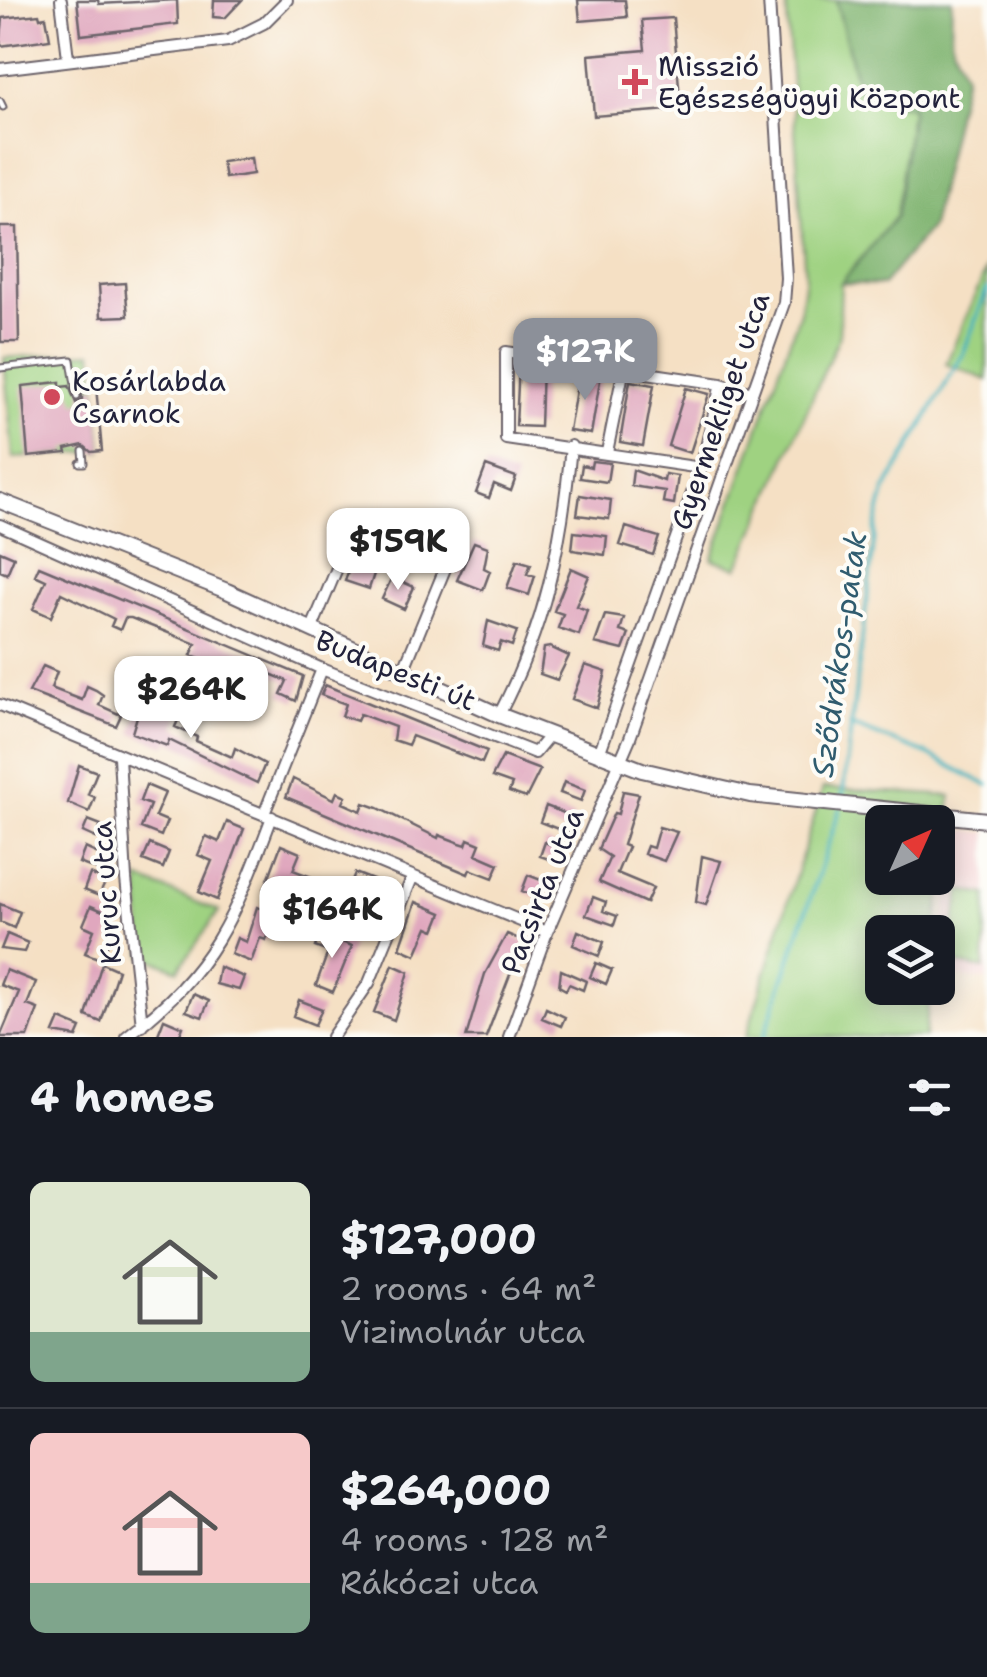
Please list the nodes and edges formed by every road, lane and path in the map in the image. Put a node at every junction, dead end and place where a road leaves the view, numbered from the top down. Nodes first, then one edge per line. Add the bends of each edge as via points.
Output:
1 (61, 0) edge
2 (287, 0) edge
3 (769, 0) edge
4 (68, 58) junction
5 (0, 70) edge
6 (0, 368) edge
7 (624, 368) junction
8 (721, 384) junction
9 (752, 393) junction
10 (77, 398) dead end
11 (571, 446) junction
12 (83, 450) dead end
13 (608, 452) junction
14 (80, 463) dead end
15 (701, 468) junction
16 (0, 501) edge
17 (0, 525) edge
18 (353, 530) dead end
19 (460, 532) dead end
20 (312, 628) junction
21 (322, 669) junction
22 (403, 671) junction
23 (0, 705) edge
24 (499, 715) junction
25 (550, 736) junction
26 (599, 754) junction
27 (120, 757) junction
28 (620, 762) junction
29 (268, 816) junction
30 (987, 820) edge
31 (412, 878) junction
32 (547, 932) junction
33 (142, 1025) junction
34 (126, 1037) edge
35 (332, 1037) edge
36 (509, 1037) edge

1 - 4 street
2 - 4 street via 264,24 228,41
3 - 9 street, Gyermekliget utca via 786,278 784,303
4 - 5 street
6 - 10 lane via 71,360
7 - 8 street
7 - 11 street via 506,352 506,439
7 - 13 street
8 - 9 street
8 - 15 street, Gyermekliget utca
9 - 28 street, Gyermekliget utca
11 - 13 street
11 - 24 street via 556,565 529,658
12 - 14 lane
13 - 15 street
15 - 26 street, Gyermekliget utca
16 - 20 street, Budapesti út
17 - 21 street, Budapesti út
18 - 20 street
19 - 22 street
20 - 22 street, Budapesti út
21 - 25 street, Budapesti út via 535,753
21 - 29 street
22 - 24 street, Budapesti út
23 - 27 street
24 - 25 street, Budapesti út
25 - 26 street, Budapesti út
26 - 28 street, Budapesti út
27 - 29 street
27 - 33 street, Kuruc utca
28 - 30 street, Budapesti út via 722,790
28 - 32 street, Pacsirta utca
29 - 31 street
29 - 33 street via 221,940 200,971
31 - 32 street
31 - 35 street via 368,983
32 - 36 street, Pacsirta utca
33 - 34 street

